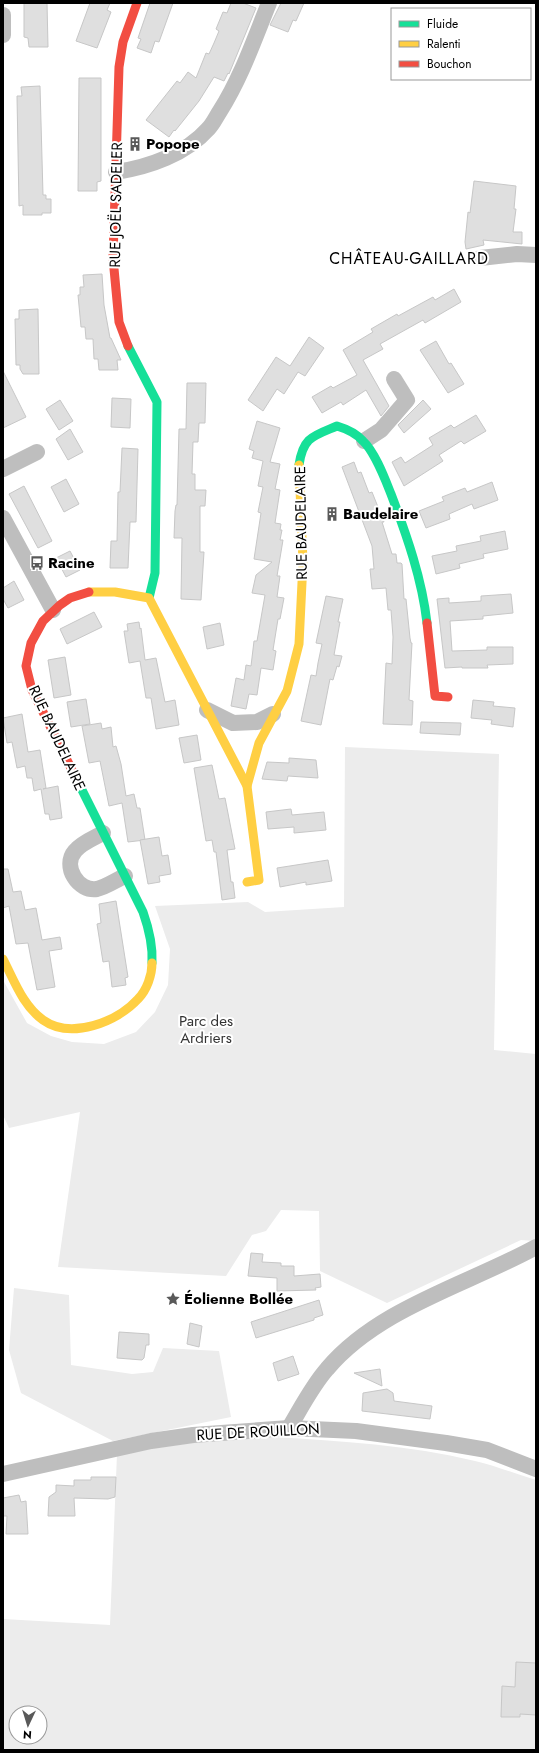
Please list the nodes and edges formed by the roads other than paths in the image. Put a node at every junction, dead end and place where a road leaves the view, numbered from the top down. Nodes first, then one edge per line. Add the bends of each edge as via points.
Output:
1 (137, 3) edge
2 (268, 3) edge
3 (3, 15) edge
4 (3, 35) edge
5 (116, 172) junction
6 (536, 255) edge
7 (480, 258) dead end
8 (394, 379) dead end
9 (364, 441) junction
10 (37, 452) dead end
11 (3, 469) edge
12 (3, 518) edge
13 (148, 598) junction
14 (53, 610) junction
15 (448, 697) dead end
16 (207, 710) junction
17 (274, 714) junction
18 (246, 786) junction
19 (103, 833) junction
20 (125, 876) junction
21 (246, 882) dead end
22 (3, 959) edge
23 (536, 1247) edge
24 (289, 1428) junction
25 (536, 1469) edge
26 (3, 1474) edge

1 - 5 street, RUE JOËL SADELER via 123,42 119,67
2 - 5 street via 233,90 208,129 189,146 168,158
3 - 4 street
5 - 13 street, RUE JOËL SADELER via 113,258 116,303 126,342 158,402 155,573
6 - 7 street
8 - 9 street via 407,400 381,430
9 - 15 street, RUE BAUDELAIRE via 381,469 404,530 425,604 435,696
9 - 17 street, RUE BAUDELAIRE via 349,430 337,426 312,436 302,451 298,468 303,562 299,644 287,691
10 - 11 street
12 - 14 street
13 - 14 street, RUE BAUDELAIRE via 102,592 82,594 64,601
13 - 16 street, RUE BAUDELAIRE
14 - 19 street, RUE BAUDELAIRE via 33,636 27,657 28,675 32,690
16 - 17 street via 233,723 257,722
16 - 18 street, RUE BAUDELAIRE
17 - 18 street, RUE BAUDELAIRE via 259,743
18 - 21 street, RUE BAUDELAIRE via 259,880
19 - 20 street, RUE BAUDELAIRE
19 - 20 street via 73,852 70,860 74,878 87,889 98,889
20 - 22 street, RUE BAUDELAIRE via 148,924 154,954 149,981 144,992 129,1009 110,1021 85,1027 68,1028 50,1024 29,1007
23 - 24 street via 432,1295 379,1325 351,1345 327,1369
24 - 25 street, RUE DE ROUILLON via 344,1430 446,1442 487,1450
24 - 26 street, RUE DE ROUILLON via 193,1435 151,1441

